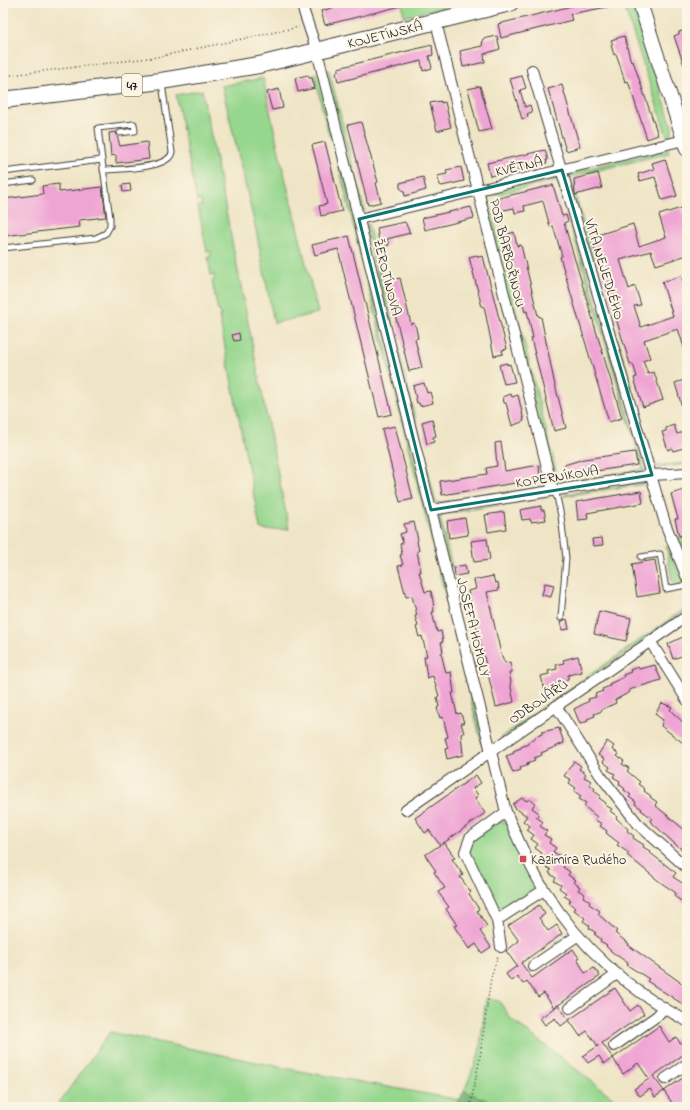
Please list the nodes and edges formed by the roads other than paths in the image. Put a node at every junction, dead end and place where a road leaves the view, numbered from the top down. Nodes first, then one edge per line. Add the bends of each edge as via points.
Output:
1 (301, 3) edge
2 (510, 3) edge
3 (640, 3) edge
4 (436, 22) junction
5 (317, 51) junction
6 (532, 70) dead end
7 (161, 81) junction
8 (3, 100) edge
9 (120, 133) dead end
10 (686, 144) edge
11 (102, 160) junction
12 (103, 170) junction
13 (562, 170) junction
14 (3, 172) edge
15 (33, 180) dead end
16 (3, 184) edge
17 (478, 190) junction
18 (359, 219) junction
19 (3, 248) edge
20 (687, 473) edge
21 (652, 475) junction
22 (553, 491) junction
23 (431, 510) junction
24 (641, 557) dead end
25 (687, 578) edge
26 (687, 585) edge
27 (687, 616) edge
28 (561, 618) dead end
29 (650, 641) junction
30 (687, 700) edge
31 (556, 706) junction
32 (490, 751) junction
33 (406, 810) dead end
34 (506, 812) junction
35 (687, 868) edge
36 (544, 890) junction
37 (497, 920) junction
38 (577, 936) junction
39 (501, 947) road end
40 (533, 966) dead end
41 (617, 974) junction
42 (570, 1008) dead end
43 (664, 1008) junction
44 (687, 1021) edge
45 (614, 1046) dead end
46 (687, 1064) edge
47 (665, 1079) dead end

1 - 5 street, ŽEROTÍNOVA
2 - 4 main road, KOJETÍNSKÁ / 47
3 - 10 main road
4 - 5 main road, KOJETÍNSKÁ / 47
4 - 17 street, POD BARBOŘINOU
5 - 7 main road, KOJETÍNSKÁ / 47 via 259,65
5 - 18 street, ŽEROTÍNOVA
6 - 13 street, VÍTA NEJEDLÉHO
7 - 8 main road, 47
7 - 12 lane via 172,152 170,158 152,165
9 - 11 lane via 135,131 134,124 98,128
10 - 13 street, KVĚTNÁ
11 - 12 lane
11 - 14 lane
12 - 19 lane via 110,223 106,234 96,238
13 - 17 street, KVĚTNÁ
13 - 21 street, VÍTA NEJEDLÉHO
15 - 16 lane
17 - 18 street, KVĚTNÁ
17 - 22 street, POD BARBOŘINOU
18 - 23 street, ŽEROTÍNOVA
20 - 21 street, KOPERNÍKOVA
21 - 22 street, KOPERNÍKOVA
21 - 25 street, VÍTA NEJEDLÉHO via 665,523
22 - 23 street, KOPERNÍKOVA
22 - 28 lane via 561,516 566,558 566,584
23 - 32 street, JOSEFA HOMOLY
24 - 26 lane via 660,554 666,589
27 - 29 street, ODBOJÁŘŮ
29 - 30 street
29 - 31 street, ODBOJÁŘŮ
31 - 32 street, ODBOJÁŘŮ
31 - 35 street via 600,776 638,824
32 - 33 street, ODBOJÁŘŮ
32 - 34 street
34 - 36 street
34 - 37 street via 470,838 465,852
36 - 37 street
36 - 38 street
37 - 39 street
38 - 40 street
38 - 41 street
41 - 42 street
41 - 43 street
43 - 44 street
43 - 45 street via 657,1016
46 - 47 street

